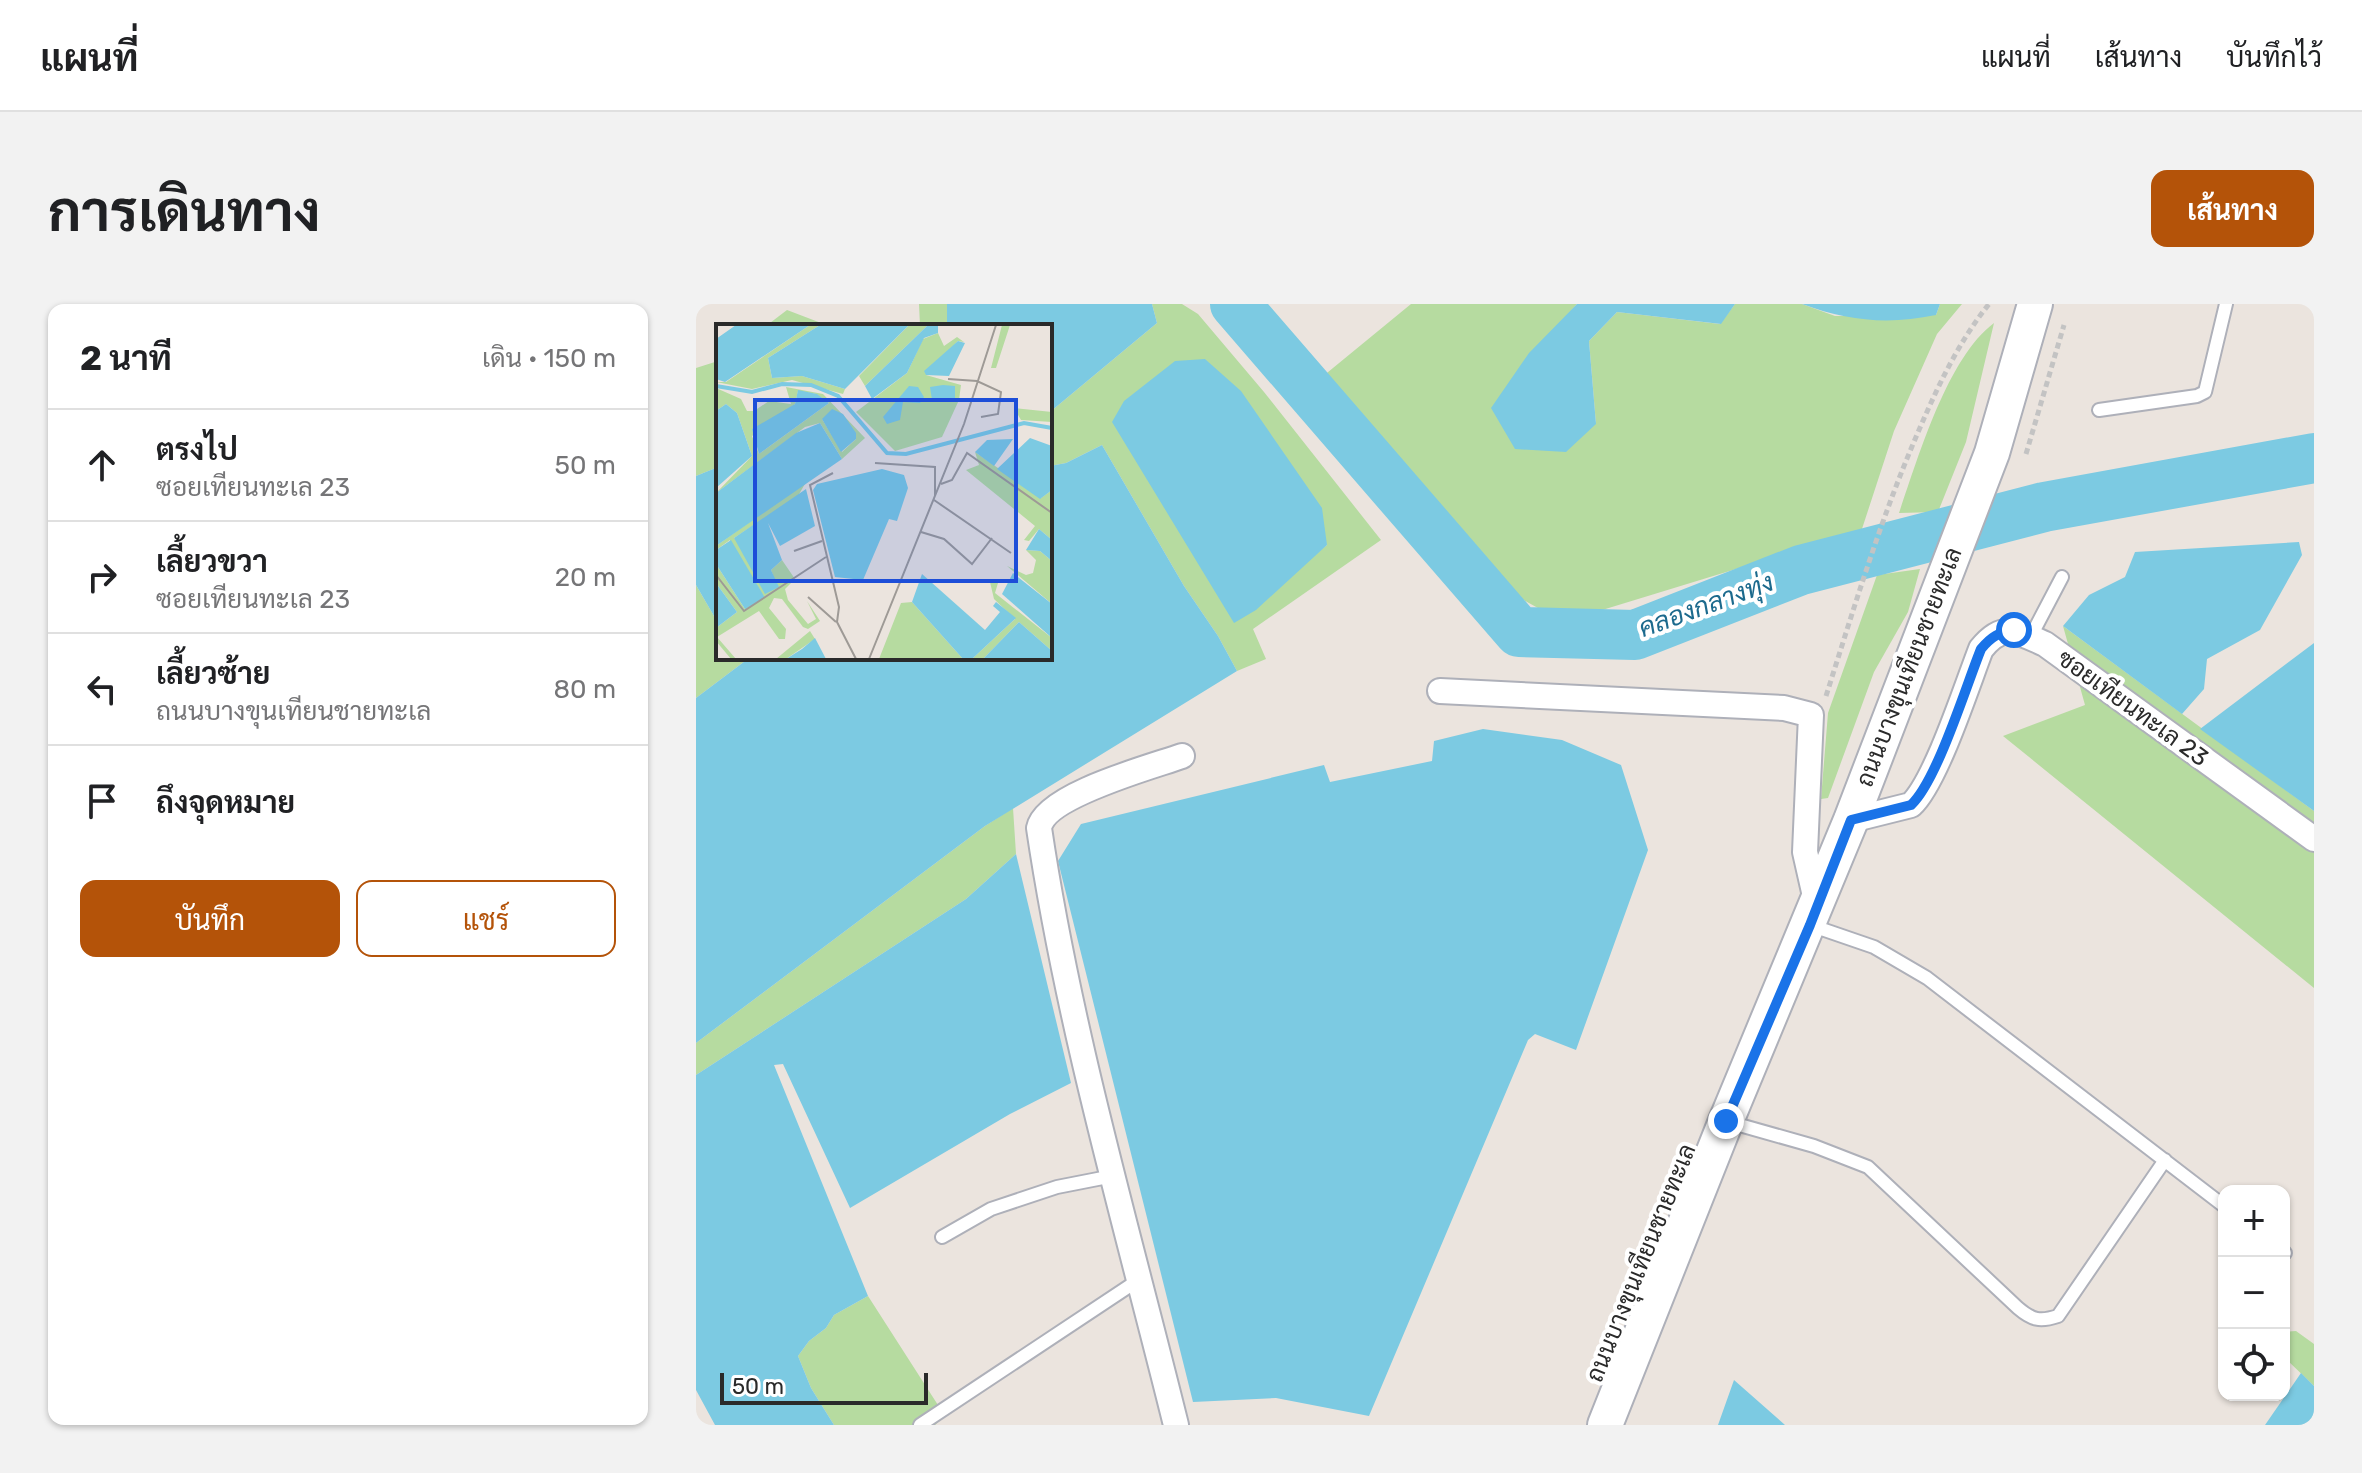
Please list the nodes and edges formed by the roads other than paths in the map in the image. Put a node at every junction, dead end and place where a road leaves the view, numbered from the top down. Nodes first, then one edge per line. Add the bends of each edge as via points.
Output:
1 (2035, 304) edge
2 (2226, 304) edge
3 (2099, 410) dead end
4 (2062, 577) dead end
5 (2030, 638) junction
6 (1440, 691) dead end
7 (1182, 756) dead end
8 (1851, 820) junction
9 (2314, 839) edge
10 (1814, 915) junction
11 (1726, 1121) junction
12 (2165, 1160) junction
13 (1113, 1176) junction
14 (2218, 1201) edge
15 (942, 1237) dead end
16 (1140, 1279) junction
17 (920, 1425) edge
18 (1176, 1425) edge
19 (1605, 1425) edge

1 - 8 main road, ถนนบางขุนเทียนชายทะเล via 1992,453
2 - 3 lane via 2205,392
4 - 5 lane
5 - 8 street, ซอยเทียนทะเล 23 via 2014,630 2001,632 1981,649 1917,799
5 - 9 street, ซอยเทียนทะเล 23
6 - 10 street via 1784,708 1811,715 1805,852
7 - 13 street via 1064,801 1045,814 1039,828 1083,1056
8 - 10 main road, ถนนบางขุนเทียนชายทะเล
10 - 11 main road, ถนนบางขุนเทียนชายทะเล
10 - 12 lane via 1927,978
11 - 12 lane via 1868,1167 2018,1308 2043,1321 2058,1316
11 - 19 main road, ถนนบางขุนเทียนชายทะเล
12 - 14 lane
13 - 15 lane via 1057,1187 991,1209
13 - 16 street
16 - 17 lane
16 - 18 street

